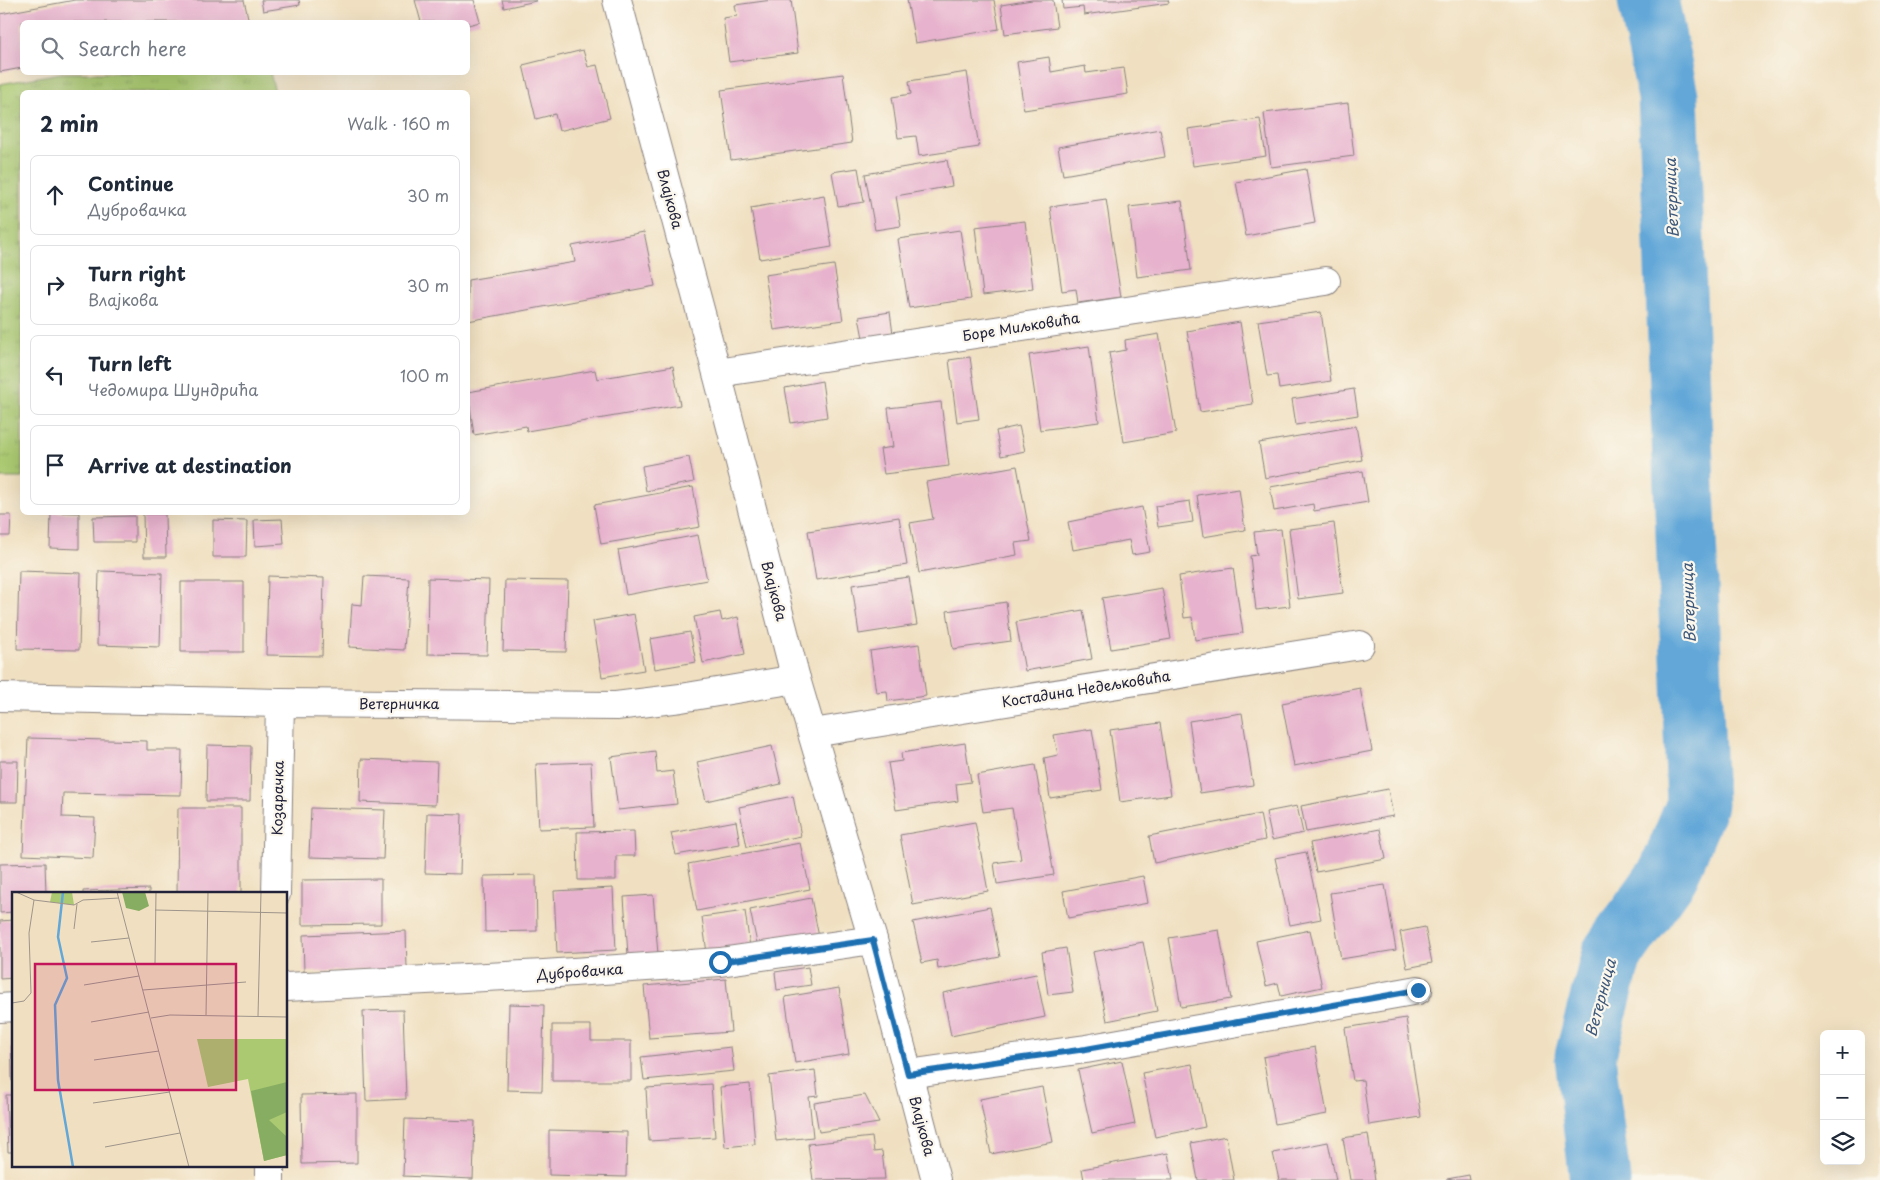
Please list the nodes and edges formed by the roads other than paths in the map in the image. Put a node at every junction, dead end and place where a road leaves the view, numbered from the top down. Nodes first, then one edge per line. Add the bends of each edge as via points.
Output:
1 (617, 0) edge
2 (1326, 281) dead end
3 (717, 373) junction
4 (1360, 645) dead end
5 (796, 679) junction
6 (0, 697) edge
7 (280, 703) junction
8 (813, 733) junction
9 (276, 892) edge
10 (873, 940) junction
11 (288, 987) edge
12 (1418, 990) dead end
13 (908, 1074) junction
14 (936, 1180) edge

1 - 3 street, Влајкова
2 - 3 street, Боре Миљковића
3 - 5 street, Влајкова
4 - 8 street, Костадина Недељковића
5 - 7 street, Ветерничка via 616,706
5 - 8 street, Влајкова
6 - 7 street, Ветерничка
7 - 9 street, Козарачка
8 - 10 street, Влајкова
10 - 11 street, Дубровачка via 720,962
10 - 13 street, Влајкова
12 - 13 street via 1086,1049
13 - 14 street, Влајкова

